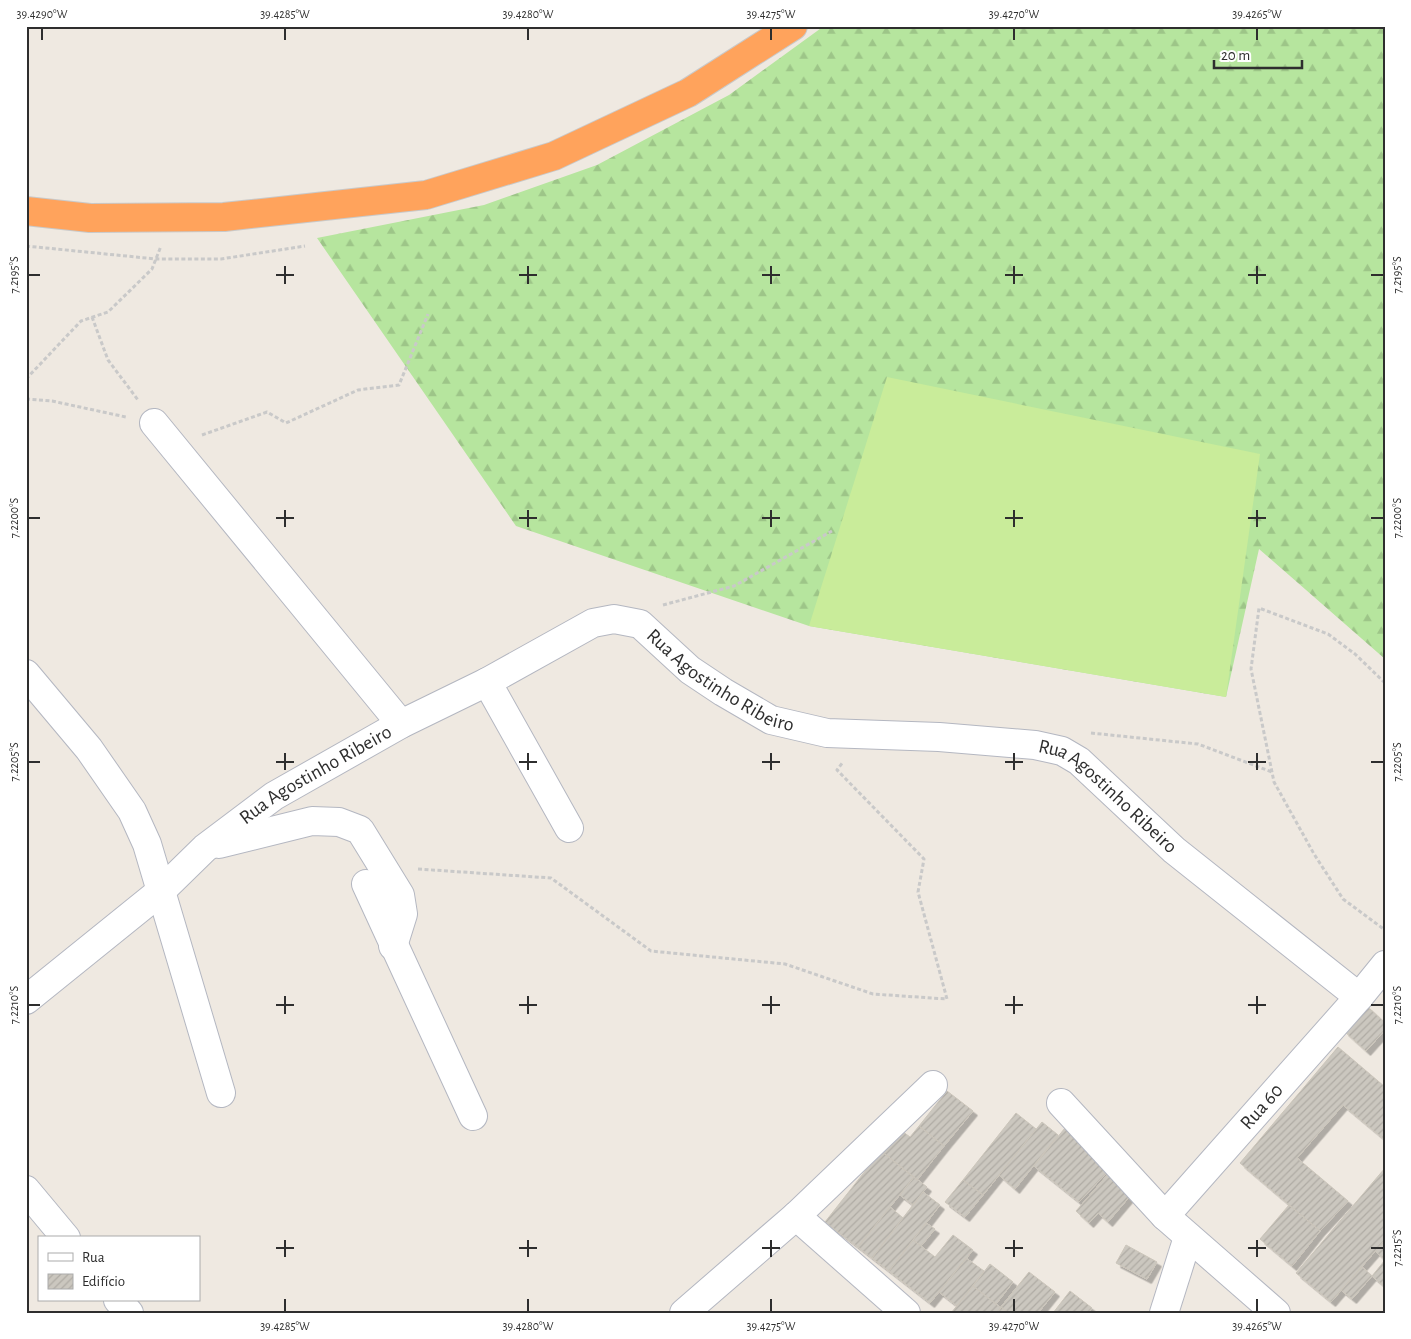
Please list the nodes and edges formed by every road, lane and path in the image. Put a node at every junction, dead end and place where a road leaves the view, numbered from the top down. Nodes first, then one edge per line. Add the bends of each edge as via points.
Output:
1 (793, 26) edge
2 (26, 211) edge
3 (172, 218) junction
4 (26, 246) edge
5 (305, 246) dead end
6 (156, 259) junction
7 (428, 314) dead end
8 (92, 317) junction
9 (26, 379) edge
10 (26, 399) edge
11 (154, 423) junction
12 (173, 446) junction
13 (832, 531) dead end
14 (660, 606) dead end
15 (26, 674) edge
16 (487, 682) junction
17 (1385, 683) edge
18 (401, 724) junction
19 (1088, 732) dead end
20 (866, 734) junction
21 (1272, 772) junction
22 (569, 828) dead end
23 (205, 848) junction
24 (374, 876) junction
25 (161, 891) junction
26 (1385, 930) edge
27 (1385, 965) edge
28 (1359, 997) junction
29 (26, 1000) edge
30 (933, 1085) dead end
31 (221, 1093) dead end
32 (1061, 1103) dead end
33 (473, 1116) dead end
34 (26, 1190) edge
35 (796, 1216) junction
36 (1164, 1216) junction
37 (64, 1236) edge
38 (1188, 1237) junction
39 (120, 1302) edge
40 (129, 1313) edge
41 (684, 1313) edge
42 (906, 1313) edge
43 (1164, 1313) edge
44 (1276, 1313) edge

1 - 3 highway via 688,93 554,156 426,195 224,217
2 - 3 highway via 90,218
3 - 6 path
4 - 6 path
5 - 6 path via 221,259
6 - 8 path via 152,269 108,312
7 - 12 path via 399,385 358,390 286,423 267,412
8 - 9 path via 81,321
8 - 11 path via 108,360
10 - 11 path via 52,401
11 - 12 street
12 - 18 street
13 - 14 path via 734,586
15 - 25 street via 89,749 132,811
16 - 18 street, Rua Agostinho Ribeiro
16 - 20 street, Rua Agostinho Ribeiro via 593,622 614,619 640,624 690,670 771,720 827,732
16 - 22 street
17 - 21 path via 1328,634 1259,608 1251,669
18 - 23 street, Rua Agostinho Ribeiro via 274,796
19 - 21 path via 1198,744
20 - 24 path via 837,770 924,859 918,892 947,999 873,994 785,964 651,952 551,878
20 - 28 street, Rua Agostinho Ribeiro via 1035,745 1062,751 1079,761 1174,850
21 - 26 path via 1274,782 1314,854 1343,899
23 - 24 street via 312,821 339,822 360,830
23 - 25 street, Rua Agostinho Ribeiro
24 - 33 street via 393,946
25 - 29 street, Rua Agostinho Ribeiro
25 - 31 street
27 - 28 street, Rua 60
28 - 36 street, Rua 60
30 - 35 street
32 - 36 street
34 - 37 street
35 - 41 street
35 - 42 street
36 - 38 street
38 - 43 street
38 - 44 street
39 - 40 street

